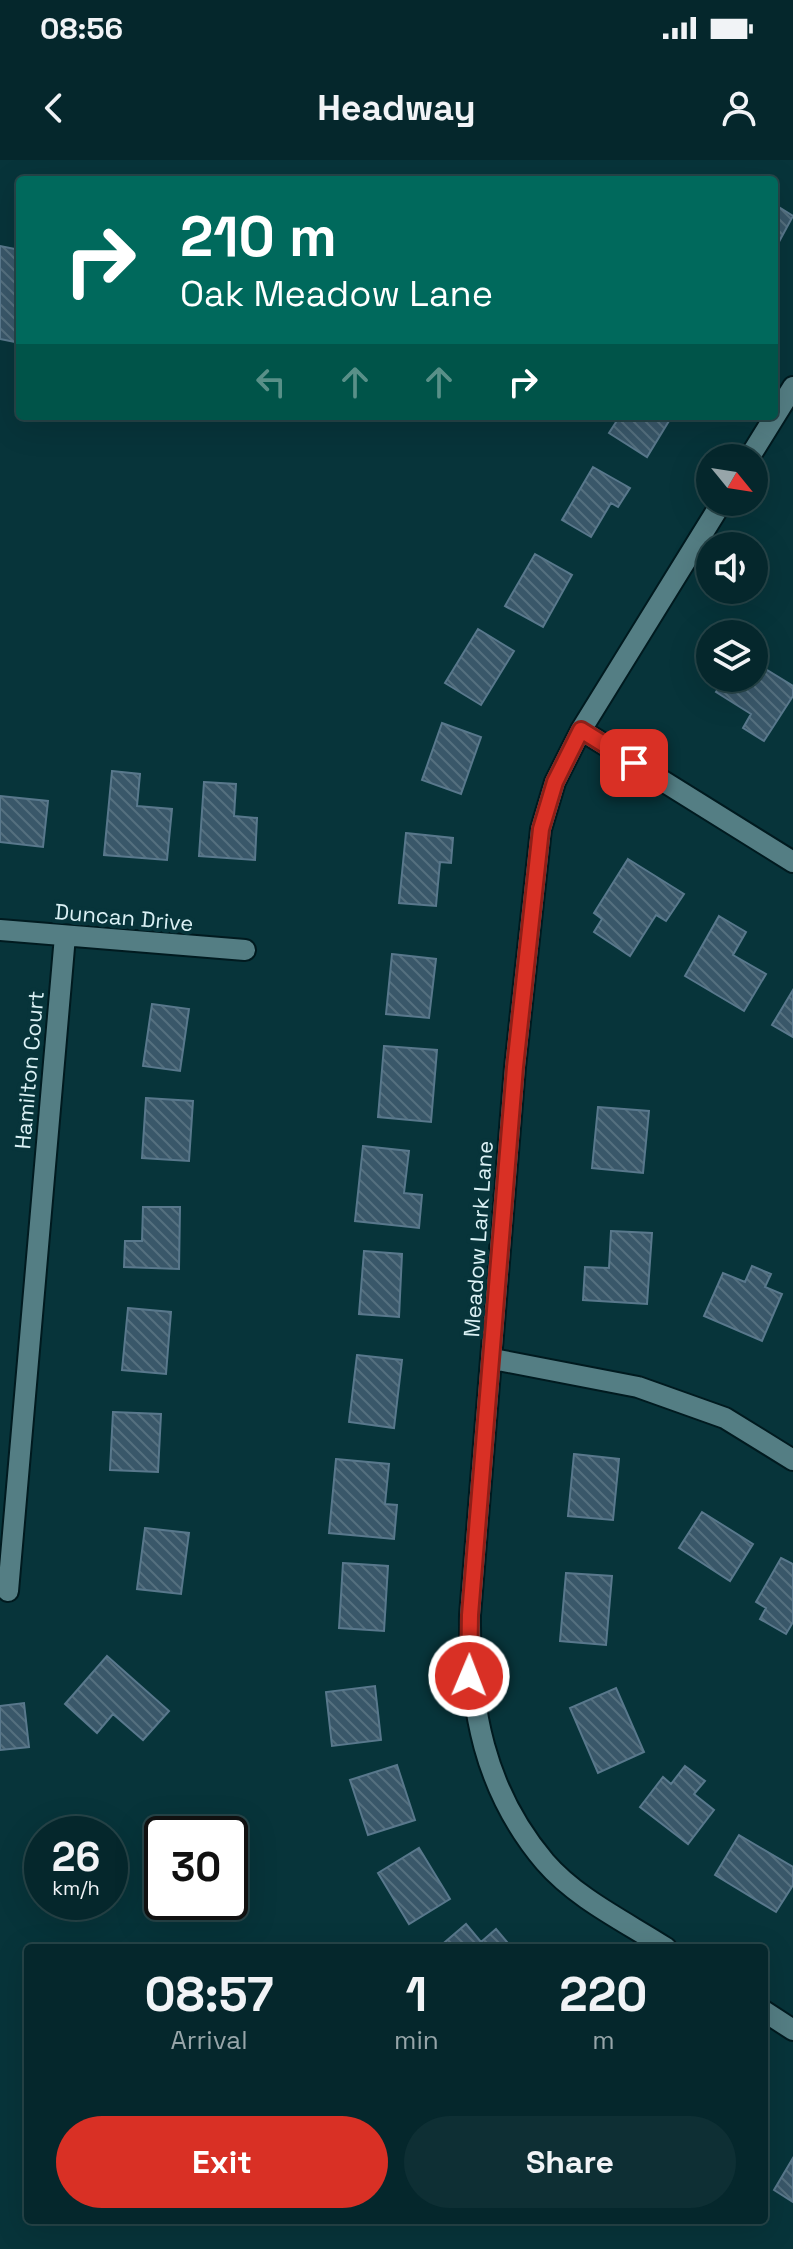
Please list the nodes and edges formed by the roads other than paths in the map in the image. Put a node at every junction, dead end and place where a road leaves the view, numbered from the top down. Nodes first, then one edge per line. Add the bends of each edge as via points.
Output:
1 (793, 387) edge
2 (778, 411) edge
3 (773, 420) edge
4 (758, 444) edge
5 (713, 516) edge
6 (581, 730) junction
7 (793, 862) edge
8 (0, 930) edge
9 (65, 936) junction
10 (245, 950) dead end
11 (493, 1359) junction
12 (793, 1460) edge
13 (8, 1591) dead end
14 (660, 1944) edge
15 (768, 2014) edge
16 (793, 2030) edge

1 - 2 street
3 - 4 street
5 - 6 street, Meadow Lark Lane
6 - 7 street
6 - 11 street, Meadow Lark Lane via 555,782 541,829 515,1067
8 - 9 street, Duncan Drive
9 - 10 street, Duncan Drive
9 - 13 street, Hamilton Court
11 - 12 street via 638,1387 725,1418
11 - 14 street, Meadow Lark Lane via 470,1615 475,1719 509,1811 546,1864 581,1894
15 - 16 street

